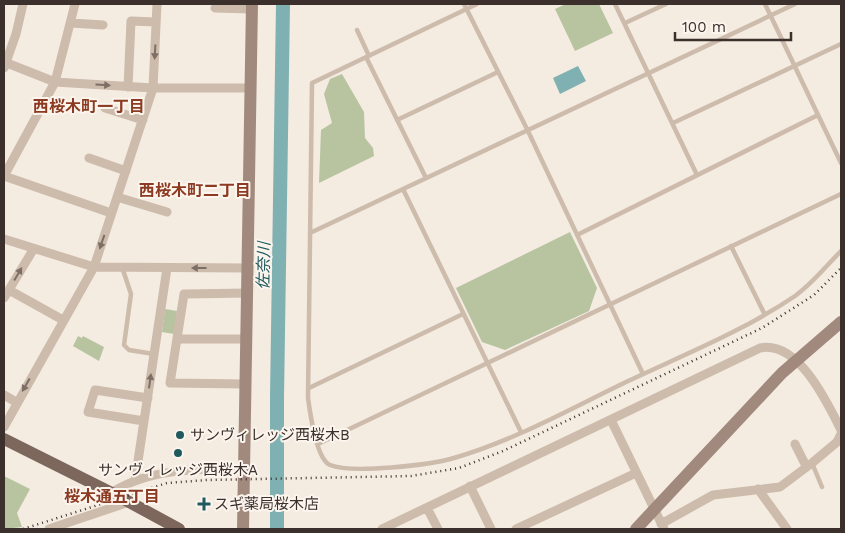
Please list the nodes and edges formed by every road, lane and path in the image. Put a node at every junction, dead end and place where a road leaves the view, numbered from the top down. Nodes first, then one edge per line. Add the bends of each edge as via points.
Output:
1 (23, 4) edge
2 (75, 4) edge
3 (157, 4) edge
4 (477, 4) edge
5 (616, 4) edge
6 (666, 4) edge
7 (764, 4) edge
8 (795, 4) edge
9 (252, 6) edge
10 (465, 6) edge
11 (215, 8) dead end
12 (770, 16) junction
13 (156, 22) junction
14 (72, 23) junction
15 (625, 23) junction
16 (103, 25) dead end
17 (357, 30) dead end
18 (841, 44) edge
19 (368, 56) junction
20 (5, 66) edge
21 (794, 66) junction
22 (648, 71) junction
23 (498, 72) junction
24 (55, 82) junction
25 (128, 87) junction
26 (153, 88) junction
27 (251, 88) junction
28 (105, 108) dead end
29 (818, 115) junction
30 (143, 120) junction
31 (397, 120) junction
32 (674, 123) junction
33 (527, 129) junction
34 (89, 158) dead end
35 (841, 163) edge
36 (126, 171) junction
37 (697, 175) junction
38 (4, 176) edge
39 (426, 178) junction
40 (403, 189) junction
41 (841, 194) edge
42 (117, 197) junction
43 (167, 212) dead end
44 (112, 213) junction
45 (310, 233) junction
46 (577, 235) junction
47 (4, 240) edge
48 (731, 246) junction
49 (33, 250) junction
50 (841, 251) edge
51 (94, 267) junction
52 (122, 267) junction
53 (168, 268) junction
54 (248, 268) junction
55 (247, 293) junction
56 (6, 294) edge
57 (610, 305) junction
58 (463, 314) junction
59 (764, 314) junction
60 (63, 320) junction
61 (841, 322) edge
62 (177, 339) junction
63 (247, 339) junction
64 (154, 354) junction
65 (796, 361) junction
66 (488, 362) junction
67 (643, 374) junction
68 (246, 384) junction
69 (309, 388) junction
70 (4, 396) edge
71 (148, 398) junction
72 (16, 402) junction
73 (611, 420) junction
74 (144, 421) junction
75 (4, 426) edge
76 (841, 430) edge
77 (521, 432) junction
78 (841, 434) edge
79 (4, 439) edge
80 (318, 444) junction
81 (795, 444) dead end
82 (809, 465) junction
83 (245, 470) junction
84 (636, 473) junction
85 (135, 482) junction
86 (470, 486) junction
87 (822, 487) dead end
88 (758, 489) junction
89 (112, 493) junction
90 (129, 502) junction
91 (427, 508) junction
92 (654, 510) junction
93 (663, 527) edge
94 (49, 529) edge
95 (179, 529) edge
96 (244, 529) edge
97 (382, 529) edge
98 (438, 529) edge
99 (491, 529) edge
100 (516, 529) edge
101 (636, 529) edge
102 (787, 529) edge

1 - 20 street
2 - 14 street
3 - 13 street
4 - 10 lane
5 - 15 lane
6 - 15 lane
7 - 12 lane
8 - 12 lane
9 - 11 street
9 - 27 street
10 - 19 lane
10 - 23 lane
12 - 21 lane
12 - 22 lane
13 - 25 street via 132,20
13 -> 26 street
14 - 16 street
14 - 24 street
15 - 22 lane
17 - 19 lane
18 - 21 lane
19 - 31 lane
19 - 45 lane via 312,83
20 - 24 street
21 - 29 lane
21 - 32 lane
22 - 32 lane
22 - 33 lane
23 - 31 lane
23 - 33 lane
24 -> 25 street
24 - 38 street
25 - 26 street
26 - 27 street
26 - 30 street
27 - 54 street
28 - 30 street
29 - 35 lane
29 - 37 lane
30 - 36 street
31 - 39 lane
32 - 37 lane
33 - 39 lane
33 - 46 lane
34 - 36 street
36 - 42 street
37 - 46 lane
38 - 44 street
39 - 40 lane
40 - 45 lane
40 - 58 lane
41 - 48 lane
42 - 43 street
42 - 44 street
44 -> 51 street
45 - 69 lane
46 - 57 lane
47 - 49 street
48 - 57 lane
48 - 59 lane
49 - 51 street
56 -> 49 street
50 - 59 lane via 796,295
51 - 52 street
51 - 60 street
52 - 53 street
52 - 64 lane via 131,294 124,345 129,350
54 -> 53 street
53 - 64 street
54 - 55 street
55 - 62 street via 184,294
55 - 63 street
56 - 60 street
57 - 66 lane
57 - 67 lane
58 - 66 lane
58 - 69 lane
59 - 67 lane
60 -> 72 street
61 - 65 street
62 - 63 street
62 - 68 street via 170,383
63 - 68 street
71 -> 64 street
65 - 73 street via 774,347 760,348
65 - 76 street via 810,376
65 - 92 street
66 - 77 lane
66 - 80 lane
67 - 77 lane
68 - 83 street
69 - 80 lane via 311,420
70 - 72 street
71 - 74 street
71 - 74 street via 95,390 88,412
72 - 75 street
73 - 84 street
73 - 86 street
74 - 85 street
77 - 80 lane via 455,458 388,468 329,464
78 - 82 street
79 - 89 main road
81 - 82 street
82 - 87 lane
82 - 88 street via 780,487
83 - 85 street via 185,471
83 - 96 street
84 - 92 street
84 - 100 street
85 - 89 street
86 - 91 street
86 - 99 street
88 - 93 street via 713,495
88 - 102 street
89 - 90 main road
90 - 94 street
90 - 95 main road
91 - 97 street
91 - 98 street
92 - 93 street
92 - 101 street

